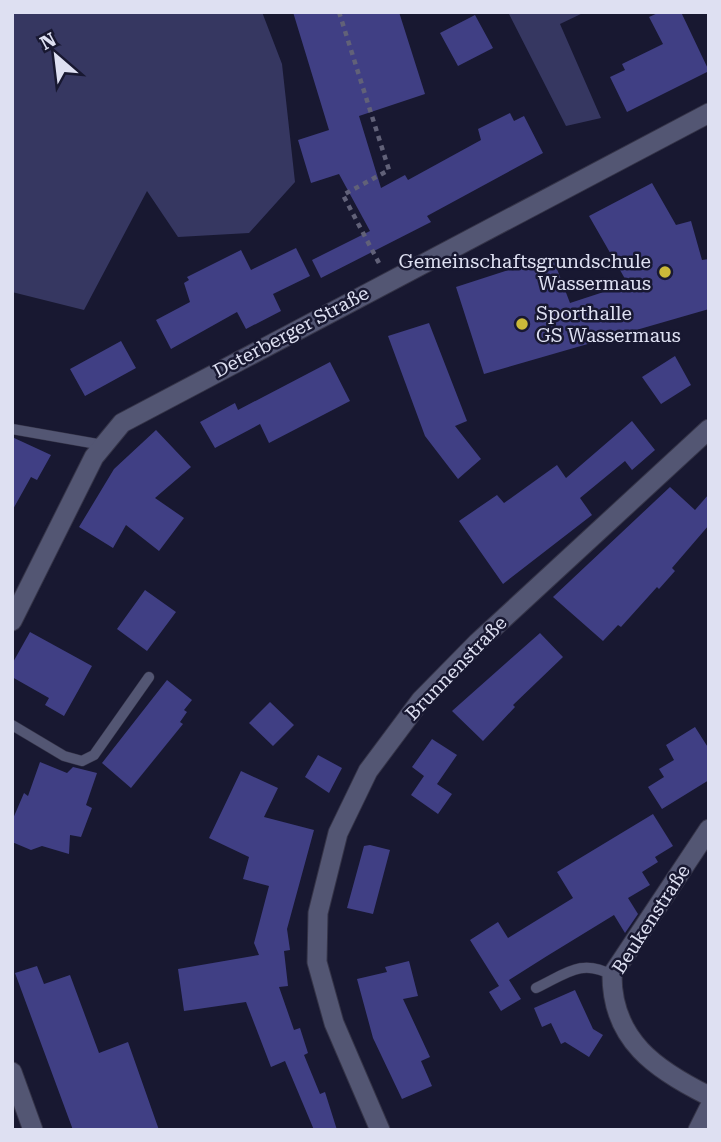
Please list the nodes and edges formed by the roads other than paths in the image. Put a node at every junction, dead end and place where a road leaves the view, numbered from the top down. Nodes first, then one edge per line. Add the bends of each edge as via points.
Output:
1 (709, 113) edge
2 (12, 429) edge
3 (709, 429) edge
4 (103, 445) junction
5 (12, 621) edge
6 (149, 677) dead end
7 (12, 725) edge
8 (709, 829) edge
9 (612, 975) junction
10 (536, 988) dead end
11 (12, 1073) edge
12 (709, 1096) edge
13 (709, 1108) edge
14 (33, 1130) edge
15 (380, 1130) edge
16 (698, 1130) edge

1 - 4 street, Deterberger Straße via 152,405 122,423
2 - 4 lane
3 - 15 street, Brunnenstraße via 422,700 368,771 338,833 318,913 317,962 334,1023
4 - 5 street, Deterberger Straße
6 - 7 lane via 94,755 82,761 64,756
8 - 9 street, Beukenstraße
9 - 10 lane via 584,966
9 - 12 street, Beukenstraße via 612,998 639,1051 661,1071
11 - 14 street
13 - 16 street

